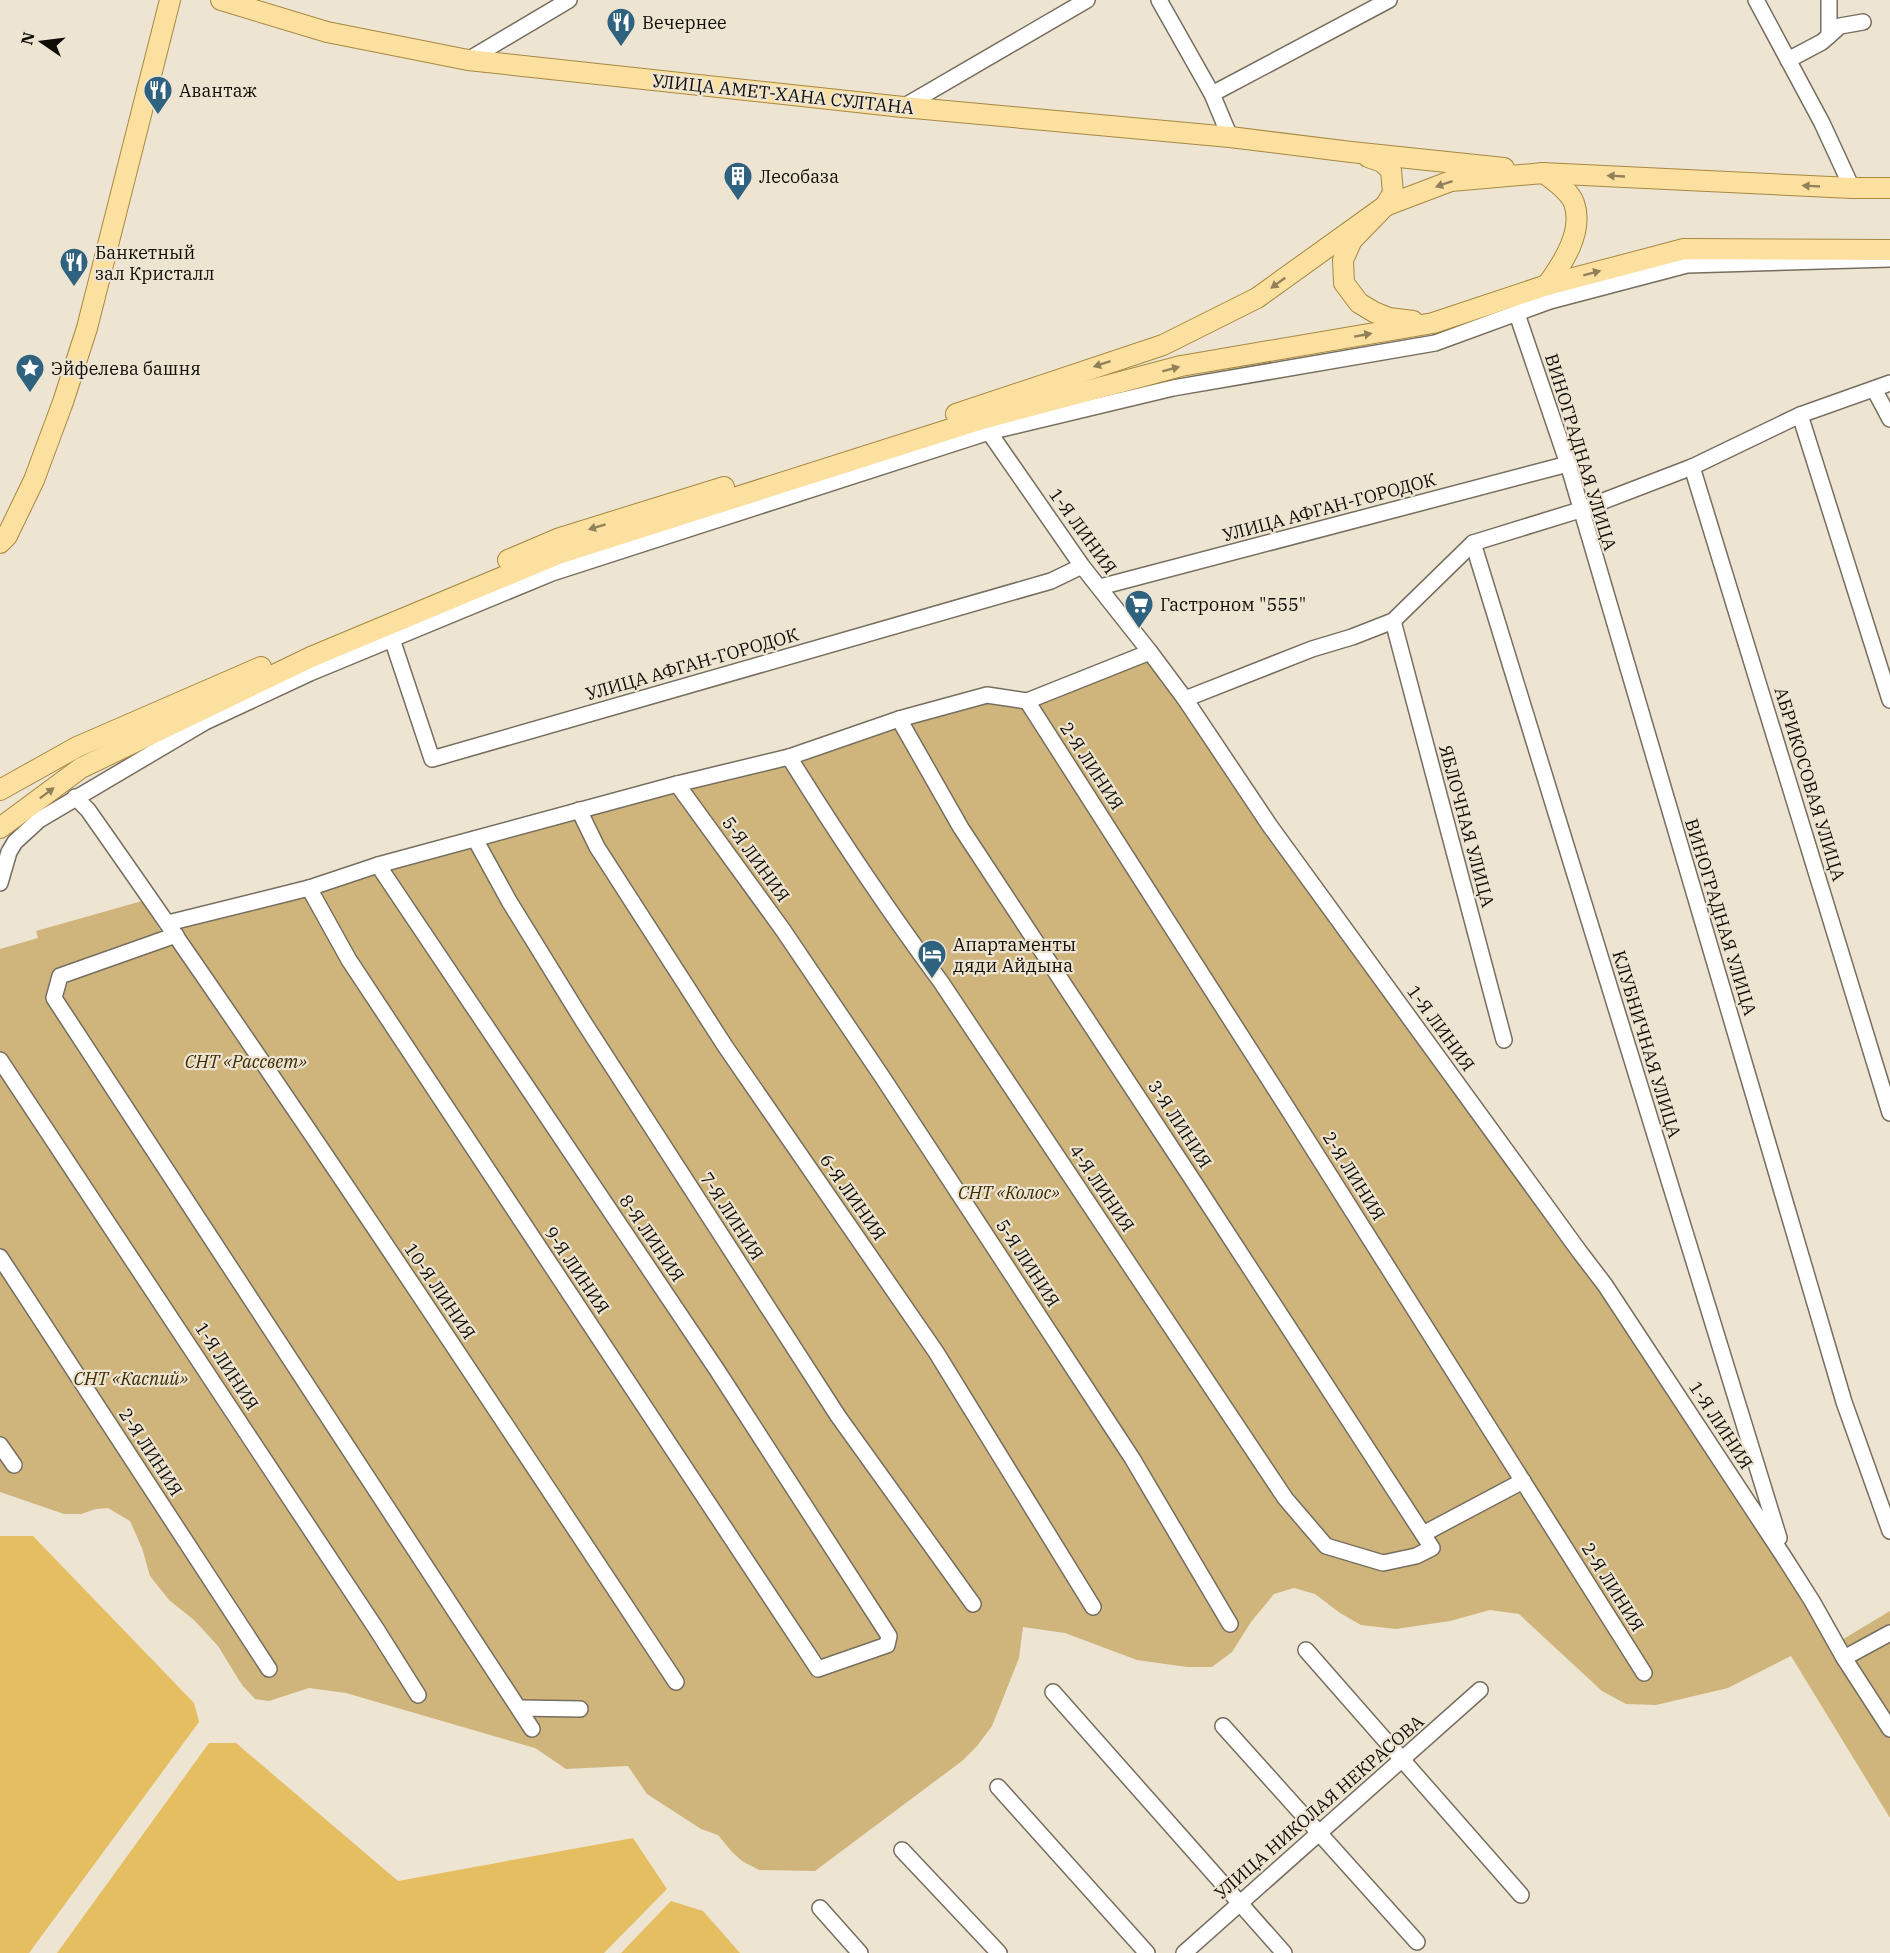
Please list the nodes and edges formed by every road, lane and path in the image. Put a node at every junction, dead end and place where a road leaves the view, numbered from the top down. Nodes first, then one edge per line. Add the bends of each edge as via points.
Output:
1 (170, 0) edge
2 (221, 0) edge
3 (569, 0) edge
4 (1087, 0) edge
5 (1159, 0) edge
6 (1389, 0) edge
7 (1756, 0) edge
8 (1829, 0) edge
9 (1863, 22) dead end
10 (1829, 36) junction
11 (468, 60) junction
12 (1788, 60) junction
13 (1212, 94) junction
14 (903, 107) junction
15 (1230, 137) junction
16 (1351, 152) junction
17 (1544, 173) junction
18 (1852, 188) junction
19 (1890, 188) edge
20 (1385, 206) junction
21 (1888, 254) edge
22 (1547, 285) junction
23 (1517, 314) junction
24 (1432, 323) junction
25 (1890, 383) edge
26 (1874, 389) junction
27 (1800, 415) junction
28 (1890, 419) edge
29 (989, 432) junction
30 (1568, 464) junction
31 (1692, 467) junction
32 (1580, 510) junction
33 (0, 543) edge
34 (1473, 543) junction
35 (1082, 566) junction
36 (1100, 587) junction
37 (1393, 621) junction
38 (392, 639) junction
39 (1150, 652) junction
40 (1185, 699) junction
41 (1890, 699) edge
42 (1027, 701) junction
43 (899, 719) junction
44 (789, 757) junction
45 (677, 784) junction
46 (0, 790) edge
47 (75, 797) junction
48 (579, 810) junction
49 (0, 828) edge
50 (475, 839) junction
51 (378, 866) junction
52 (0, 883) edge
53 (309, 888) junction
54 (172, 929) junction
55 (1504, 1040) dead end
56 (0, 1060) edge
57 (1890, 1113) edge
58 (0, 1257) edge
59 (0, 1445) edge
60 (14, 1465) dead end
61 (1523, 1481) junction
62 (1890, 1531) edge
63 (1423, 1534) junction
64 (1432, 1548) joint
65 (1784, 1557) junction
66 (973, 1605) dead end
67 (1093, 1607) dead end
68 (1230, 1624) dead end
69 (1890, 1633) edge
70 (1306, 1650) dead end
71 (1844, 1658) junction
72 (269, 1669) dead end
73 (818, 1669) joint
74 (1644, 1673) dead end
75 (676, 1682) dead end
76 (1480, 1690) dead end
77 (1053, 1692) dead end
78 (418, 1695) dead end
79 (519, 1708) junction
80 (580, 1709) dead end
81 (1223, 1726) dead end
82 (532, 1729) dead end
83 (1890, 1729) edge
84 (1402, 1759) junction
85 (998, 1787) dead end
86 (1319, 1833) junction
87 (902, 1850) dead end
88 (1521, 1895) dead end
89 (1239, 1903) junction
90 (820, 1908) dead end
91 (1417, 1942) dead end
92 (860, 1953) edge
93 (999, 1953) edge
94 (1147, 1953) edge
95 (1184, 1953) edge
96 (1284, 1953) edge

1 - 33 main road via 87,328 34,480
2 - 11 main road, УЛИЦА АМЕТ-ХАНА СУЛТАНА via 327,32
3 - 11 street
4 - 14 street
5 - 13 street
6 - 13 street
7 - 12 street
8 - 10 street
9 - 10 street via 1840,26
10 - 12 street
11 - 14 main road, УЛИЦА АМЕТ-ХАНА СУЛТАНА
12 - 18 street
13 - 15 street
14 - 15 main road, УЛИЦА АМЕТ-ХАНА СУЛТАНА
15 - 16 main road, УЛИЦА АМЕТ-ХАНА СУЛТАНА
16 - 17 main road
16 - 20 main road via 1382,162 1391,170 1393,193
18 -> 17 main road
17 -> 20 main road via 1451,181
17 - 22 main road via 1573,201 1576,217 1573,240
18 - 19 main road
20 - 24 main road via 1352,240 1343,260 1344,283 1359,303 1374,312 1389,318
20 -> 46 main road via 1257,298 1163,345 908,430 560,538 77,747
22 -> 21 main road via 1684,249
21 - 23 street via 1688,265 1550,301
22 - 24 main road
23 - 29 street via 1435,343 1173,388
23 - 30 street, ВИНОГРАДНАЯ УЛИЦА
49 -> 24 main road via 81,768 311,657 558,554 982,419 1181,366
25 - 26 street
26 - 27 street
26 - 28 street
27 - 31 street
27 - 41 street
29 - 35 street, 1-Я ЛИНИЯ
29 - 38 street via 552,573
30 - 32 street, ВИНОГРАДНАЯ УЛИЦА
30 - 36 street, УЛИЦА АФГАН-ГОРОДОК
31 - 32 street
31 - 57 street, АБРИКОСОВАЯ УЛИЦА
32 - 34 street
32 - 62 street, ВИНОГРАДНАЯ УЛИЦА via 1844,1402
34 - 37 street
34 - 65 street, КЛУБНИЧНАЯ УЛИЦА
35 - 36 street, 1-Я ЛИНИЯ
35 - 38 street, УЛИЦА АФГАН-ГОРОДОК via 1051,581 432,759
36 - 39 street, 1-Я ЛИНИЯ
37 - 40 street via 1312,648
37 - 55 street, ЯБЛОЧНАЯ УЛИЦА
38 - 47 street via 205,722
39 - 40 street, 1-Я ЛИНИЯ
39 - 42 street
40 - 65 street, 1-Я ЛИНИЯ via 1270,826 1605,1284
42 - 43 street via 987,695
42 - 61 street, 2-Я ЛИНИЯ
43 - 44 street
43 - 63 street, 3-Я ЛИНИЯ via 961,828
44 - 45 street
44 - 64 street, 4-Я ЛИНИЯ via 891,915 941,982 1285,1498 1326,1546 1383,1563
45 - 48 street
45 - 68 street, 5-Я ЛИНИЯ via 783,930 896,1098 1132,1458
47 - 52 street via 39,819 15,842
47 - 54 street, 10-Я ЛИНИЯ
48 - 50 street
48 - 67 street, 6-Я ЛИНИЯ via 597,847 725,1046 936,1352
50 - 51 street
50 - 66 street, 7-Я ЛИНИЯ via 583,1021 831,1406
51 - 53 street
51 - 73 street, 8-Я ЛИНИЯ via 717,1370 889,1636 884,1647
53 - 54 street
53 - 73 street, 9-Я ЛИНИЯ via 349,960
54 - 75 street, 10-Я ЛИНИЯ
54 - 79 street via 60,976 54,998
56 - 78 street, 1-Я ЛИНИЯ
58 - 72 street, 2-Я ЛИНИЯ
59 - 60 street
61 - 63 street
61 - 74 street, 2-Я ЛИНИЯ
63 - 64 street, 3-Я ЛИНИЯ
65 - 71 street, 1-Я ЛИНИЯ
69 - 71 street
70 - 84 street
71 - 83 street, 1-Я ЛИНИЯ
76 - 84 street, УЛИЦА НИКОЛАЯ НЕКРАСОВА
77 - 89 street
79 - 80 street
79 - 82 street
81 - 86 street
84 - 86 street, УЛИЦА НИКОЛАЯ НЕКРАСОВА
84 - 88 street
85 - 94 street
86 - 89 street, УЛИЦА НИКОЛАЯ НЕКРАСОВА
86 - 91 street
87 - 93 street
89 - 95 street, УЛИЦА НИКОЛАЯ НЕКРАСОВА
89 - 96 street
90 - 92 street

